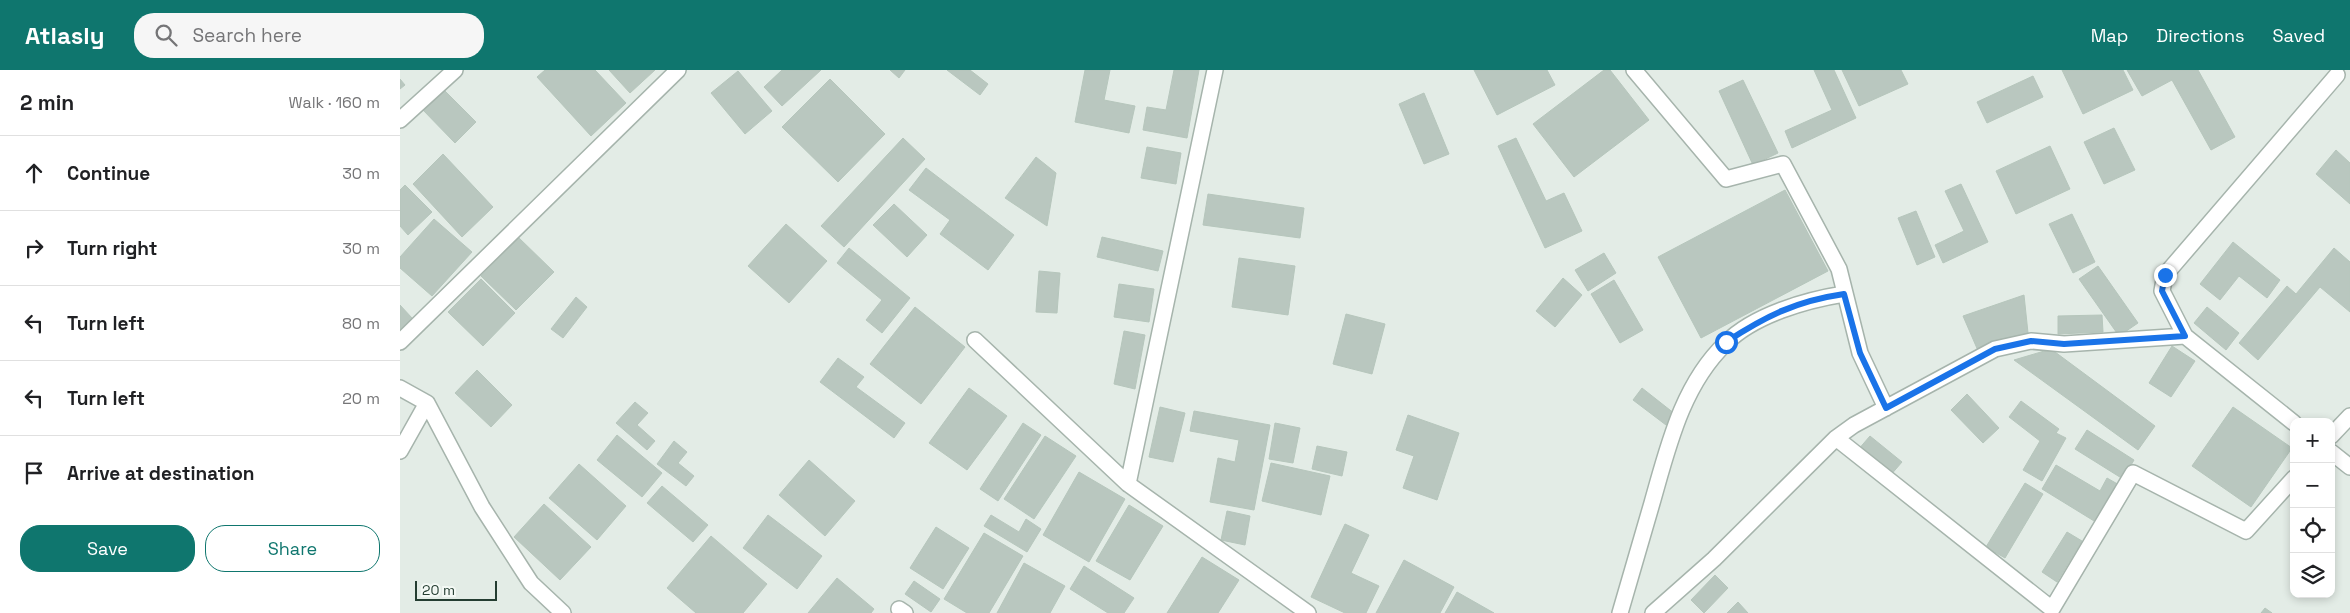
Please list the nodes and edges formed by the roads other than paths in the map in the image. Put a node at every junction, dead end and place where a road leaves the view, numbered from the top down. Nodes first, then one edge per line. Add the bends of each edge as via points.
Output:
1 (456, 70) edge
2 (678, 70) edge
3 (1215, 70) edge
4 (1634, 70) edge
5 (2337, 75) dead end
6 (400, 120) edge
7 (1844, 294) junction
8 (2185, 336) junction
9 (975, 340) dead end
10 (400, 342) edge
11 (400, 388) edge
12 (428, 403) junction
13 (1886, 408) junction
14 (2350, 416) edge
15 (2290, 420) edge
16 (2335, 432) edge
17 (1836, 438) junction
18 (400, 451) edge
19 (2335, 455) edge
20 (2350, 466) edge
21 (2290, 482) edge
22 (1128, 484) junction
23 (563, 613) edge
24 (1308, 613) edge
25 (1620, 613) edge
26 (1653, 613) edge

1 - 6 street
2 - 10 street
3 - 22 street
4 - 7 street via 1726,179 1783,164 1839,269
5 - 8 street via 2165,275 2162,291
7 - 13 street via 1860,353
7 - 25 street via 1817,298 1764,318 1726,342 1701,371 1672,430
8 - 13 street via 2064,344 2031,341 1995,349
8 - 15 street
9 - 22 street
11 - 12 street
12 - 18 street
12 - 23 street via 482,508 531,583
13 - 17 street
14 - 16 street
17 - 21 street via 2052,609 2133,473 2246,531
17 - 26 street via 1714,559
19 - 20 street
22 - 24 street

